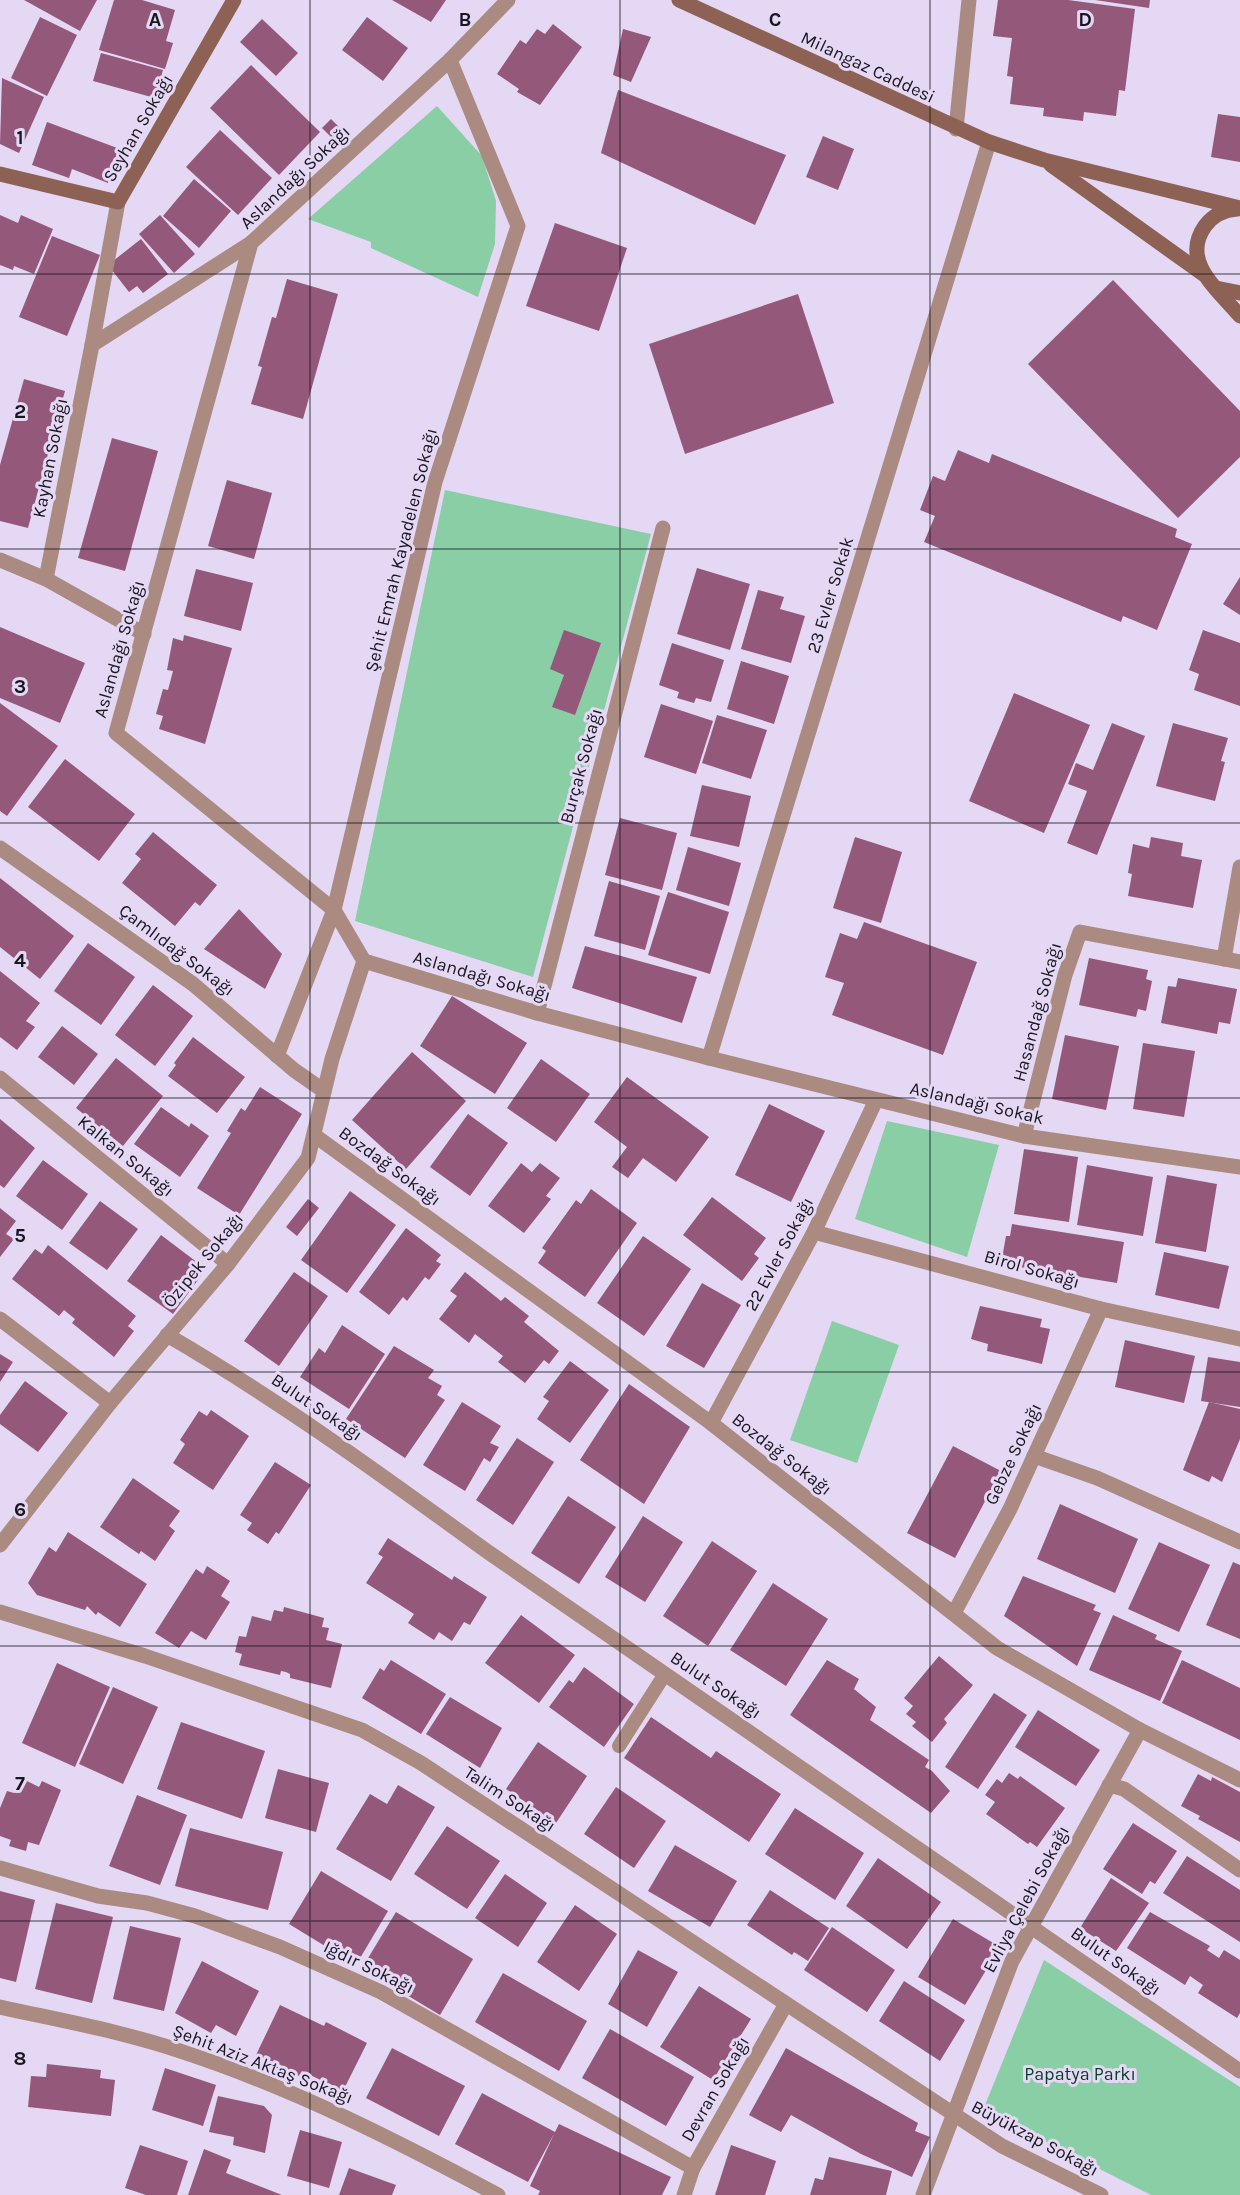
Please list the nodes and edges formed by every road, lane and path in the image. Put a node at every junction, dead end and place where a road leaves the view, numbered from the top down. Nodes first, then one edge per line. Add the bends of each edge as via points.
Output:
1 (234, 0) edge
2 (508, 0) edge
3 (678, 0) edge
4 (969, 0) edge
5 (450, 60) junction
6 (956, 129) junction
7 (988, 142) junction
8 (1044, 160) junction
9 (0, 174) edge
10 (118, 202) junction
11 (1240, 209) edge
12 (251, 243) junction
13 (1203, 274) junction
14 (1216, 288) junction
15 (1240, 292) edge
16 (1240, 316) edge
17 (93, 345) junction
18 (663, 528) dead end
19 (0, 560) edge
20 (46, 579) junction
21 (144, 634) junction
22 (0, 848) edge
23 (1240, 867) edge
24 (334, 910) junction
25 (1224, 959) junction
26 (364, 962) junction
27 (1240, 962) edge
28 (537, 1013) junction
29 (277, 1056) junction
30 (709, 1058) junction
31 (0, 1078) edge
32 (324, 1091) junction
33 (876, 1100) junction
34 (314, 1135) junction
35 (1024, 1136) junction
36 (1240, 1167) edge
37 (814, 1232) junction
38 (228, 1264) junction
39 (1101, 1309) junction
40 (0, 1319) edge
41 (167, 1335) junction
42 (1240, 1339) edge
43 (110, 1404) junction
44 (711, 1423) junction
45 (1034, 1456) junction
46 (1240, 1542) edge
47 (0, 1545) edge
48 (0, 1612) edge
49 (954, 1613) junction
50 (666, 1674) junction
51 (1140, 1730) junction
52 (619, 1746) dead end
53 (1240, 1780) edge
54 (1109, 1785) junction
55 (0, 1868) edge
56 (1240, 1870) edge
57 (1030, 1924) junction
58 (786, 2004) junction
59 (0, 2007) edge
60 (1240, 2072) edge
61 (952, 2115) junction
62 (693, 2168) junction
63 (498, 2195) edge
64 (684, 2195) edge
65 (923, 2195) edge
66 (1101, 2195) edge

1 - 10 street, Seyhan Sokağı
2 - 5 street, Aslandağı Sokağı
3 - 6 street, Milangaz Caddesi
4 - 6 street
5 - 12 street, Aslandağı Sokağı
5 - 24 street, Şehit Emrah Kayadelen Sokağı via 518,226 435,482
6 - 7 street, Milangaz Caddesi
7 - 8 street, Milangaz Caddesi
7 - 30 street, 23 Evler Sokak
8 - 11 street, Milangaz Caddesi
8 - 13 street, Milangaz Caddesi
9 - 10 street, Seyhan Sokağı
10 - 17 street, Kayhan Sokağı
11 - 13 street, Milangaz Caddesi via 1216,214 1199,235 1197,262
12 - 17 street
12 - 21 street, Aslandağı Sokağı
13 - 14 street, Milangaz Caddesi
14 - 15 street
14 - 16 street, Milangaz Caddesi
17 - 20 street, Kayhan Sokağı
18 - 28 street, Burçak Sokağı
19 - 20 street
20 - 21 street
21 - 24 street, Aslandağı Sokağı via 116,733
22 - 29 street, Çamlıdağ Sokağı via 193,984
23 - 25 street
24 - 26 street, Aslandağı Sokağı
24 - 29 street, Şehit Emrah Kayadelen Sokağı
25 - 27 street
25 - 35 street, Hasandağ Sokağı via 1080,932 1065,975
26 - 28 street, Aslandağı Sokağı
26 - 32 street, Özipek Sokağı
28 - 30 street, Aslandağı Sokağı
29 - 32 street, Çamlıdağ Sokağı
30 - 33 street, Aslandağı Sokak
31 - 38 street, Kalkan Sokağı
32 - 34 street, Özipek Sokağı
33 - 35 street, Aslandağı Sokak
33 - 37 street, 22 Evler Sokağı
34 - 38 street, Özipek Sokağı via 308,1158
34 - 44 street, Bozdağ Sokağı
35 - 36 street, Aslandağı Sokak
37 - 39 street, Birol Sokağı
37 - 44 street, 22 Evler Sokağı
38 - 41 street, Özipek Sokağı
39 - 42 street, Birol Sokağı
39 - 45 street, Gebze Sokağı
40 - 43 street
41 - 43 street, Özipek Sokağı
41 - 50 street, Bulut Sokağı via 366,1463
43 - 47 street, Özipek Sokağı
44 - 49 street, Bozdağ Sokağı
45 - 46 street via 1097,1478
45 - 49 street, Gebze Sokağı
48 - 58 street, Talim Sokağı via 145,1656 362,1730 421,1763
49 - 51 street, Bozdağ Sokağı via 997,1648
50 - 52 lane
50 - 57 street, Bulut Sokağı
51 - 53 street, Bozdağ Sokağı
51 - 54 street, Evliya Çelebi Sokağı
54 - 56 street via 1124,1789
54 - 57 street, Evliya Çelebi Sokağı
55 - 62 street, Iğdır Sokağı via 98,1896 195,1916 280,1947 381,1992
57 - 60 street, Bulut Sokağı
57 - 61 street, Evliya Çelebi Sokağı via 1012,1960
58 - 61 street, Talim Sokağı
58 - 62 street, Devran Sokağı
59 - 63 street, Şehit Aziz Aktaş Sokağı via 124,2034 188,2053 334,2112
61 - 65 street, Evliya Çelebi Sokağı
61 - 66 street, Büyükzap Sokağı via 1002,2146
62 - 64 street, Devran Sokağı

